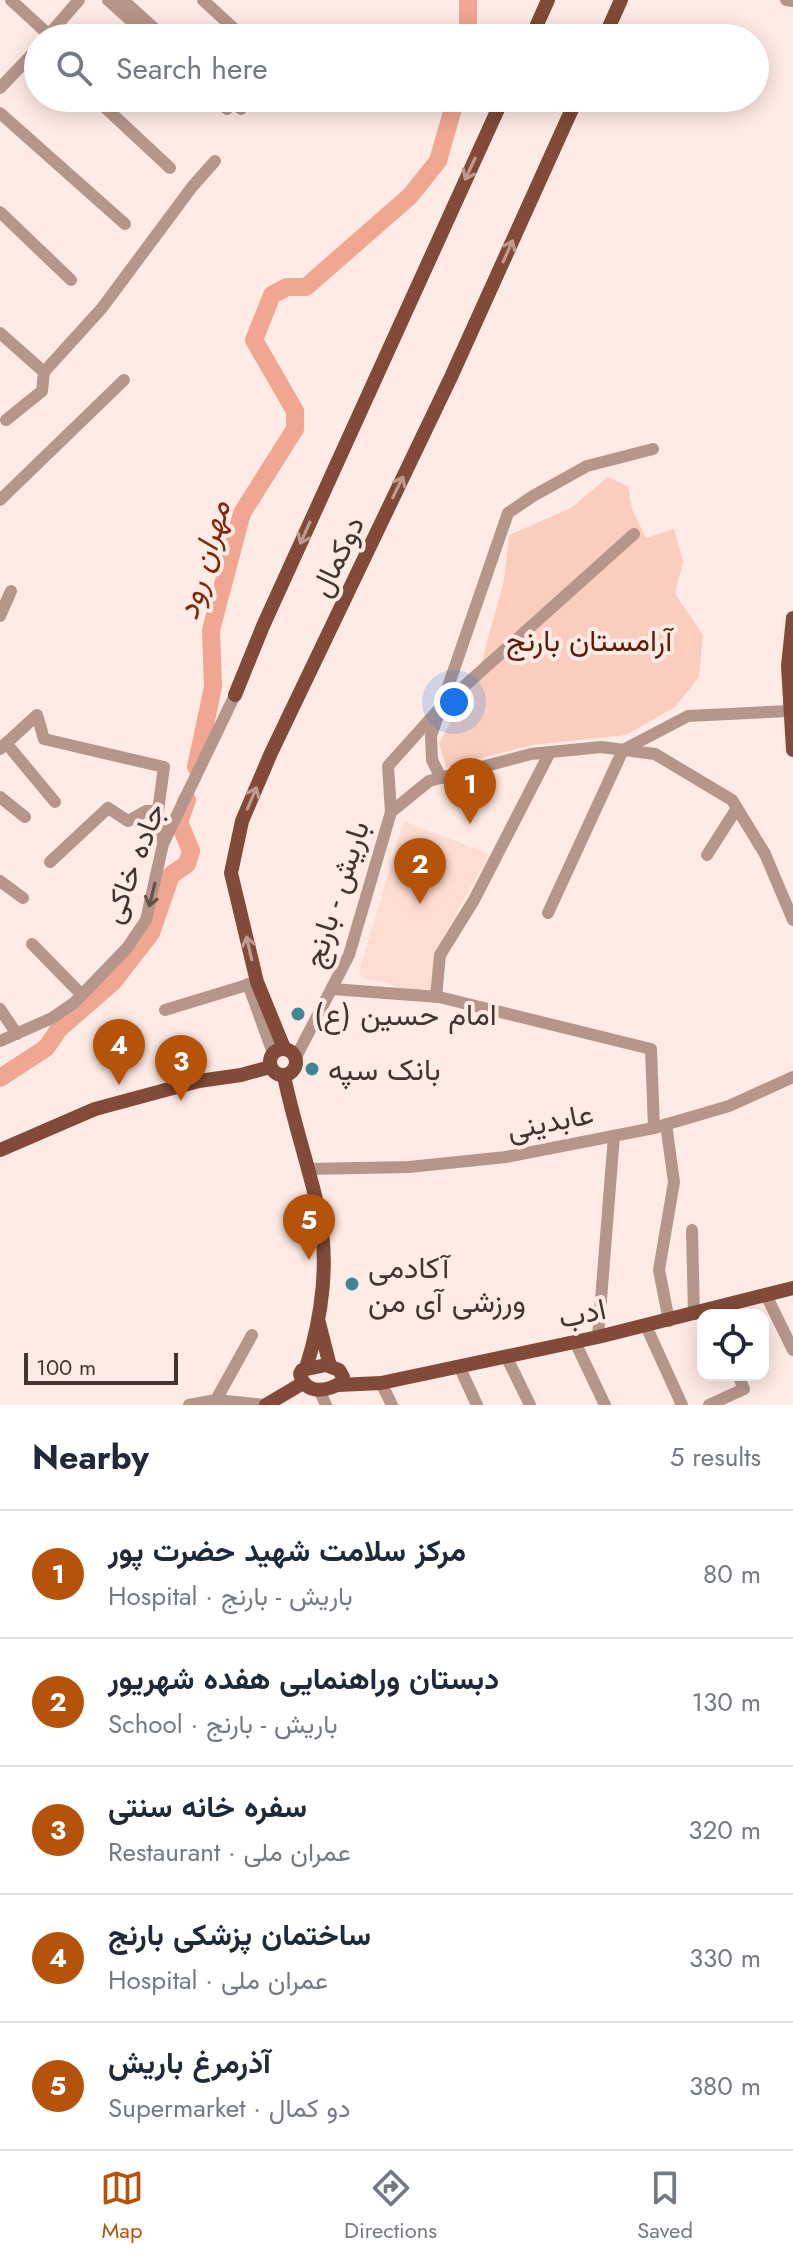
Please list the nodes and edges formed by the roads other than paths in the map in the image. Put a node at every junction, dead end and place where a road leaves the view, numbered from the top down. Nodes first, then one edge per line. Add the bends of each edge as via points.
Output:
1 (11, 0) edge
2 (79, 0) edge
3 (108, 0) edge
4 (123, 0) edge
5 (203, 0) edge
6 (548, 0) edge
7 (621, 0) edge
8 (786, 0) edge
9 (793, 1) edge
10 (35, 24) edge
11 (58, 24) edge
12 (135, 24) edge
13 (150, 24) edge
14 (229, 24) edge
15 (537, 24) edge
16 (610, 24) edge
17 (24, 62) edge
18 (0, 87) edge
19 (110, 112) edge
20 (497, 112) edge
21 (571, 112) edge
22 (0, 113) edge
23 (215, 161) dead end
24 (170, 168) dead end
25 (0, 212) edge
26 (125, 224) dead end
27 (71, 280) dead end
28 (0, 333) edge
29 (44, 372) junction
30 (124, 380) dead end
31 (6, 420) dead end
32 (653, 449) dead end
33 (0, 500) edge
34 (634, 534) dead end
35 (11, 591) dead end
36 (0, 616) edge
37 (793, 618) edge
38 (235, 695) joint
39 (441, 707) junction
40 (789, 711) junction
41 (3, 746) edge
42 (623, 750) junction
43 (793, 750) edge
44 (550, 752) junction
45 (441, 778) junction
46 (0, 797) edge
47 (55, 802) dead end
48 (737, 808) junction
49 (158, 811) junction
50 (391, 812) junction
51 (25, 817) dead end
52 (163, 844) junction
53 (707, 855) dead end
54 (50, 862) dead end
55 (0, 881) edge
56 (23, 898) dead end
57 (548, 913) dead end
58 (793, 920) edge
59 (32, 944) dead end
60 (253, 983) junction
61 (332, 989) junction
62 (82, 995) junction
63 (436, 997) junction
64 (0, 1009) edge
65 (165, 1010) dead end
66 (17, 1034) junction
67 (0, 1041) edge
68 (281, 1056) junction
69 (288, 1074) junction
70 (793, 1077) edge
71 (660, 1126) junction
72 (614, 1136) junction
73 (0, 1150) edge
74 (308, 1169) junction
75 (692, 1230) dead end
76 (793, 1288) edge
77 (766, 1295) junction
78 (704, 1309) edge
79 (719, 1309) edge
80 (697, 1315) edge
81 (669, 1321) junction
82 (319, 1323) junction
83 (646, 1326) junction
84 (252, 1335) dead end
85 (598, 1337) junction
86 (575, 1342) junction
87 (793, 1350) edge
88 (506, 1356) junction
89 (459, 1366) junction
90 (304, 1375) junction
91 (336, 1375) junction
92 (741, 1381) edge
93 (381, 1383) junction
94 (319, 1390) junction
95 (216, 1400) junction
96 (189, 1405) edge
97 (266, 1405) edge
98 (326, 1405) edge
99 (392, 1405) edge
100 (477, 1405) edge
101 (530, 1405) edge
102 (605, 1405) edge
103 (682, 1405) edge
104 (709, 1405) edge

1 - 10 street
2 - 11 street
3 - 12 street
4 - 13 street
5 - 14 street
6 - 15 main road
7 - 16 main road
8 - 9 street
17 - 18 street
19 - 24 street
20 -> 38 main road, دوکمال
60 -> 21 main road, دوکمال via 231,873 242,821
22 - 26 street
23 - 29 street via 102,308
25 - 27 street
28 - 29 street
29 - 31 street via 42,391
30 - 33 street
32 - 39 street via 587,466 508,513
34 - 39 street
35 - 36 street
37 - 40 main road
38 - 52 street, جاده خاکی
39 - 45 street via 431,736 432,760
39 - 50 street via 388,766
40 - 42 street via 688,716
40 - 43 main road
41 - 47 street
41 - 49 street via 37,715 44,739 164,767
42 - 44 street, باریش - بارنج
42 - 48 street, باریش - بارنج via 655,754
42 - 57 street
44 - 45 street, باریش - بارنج
44 - 63 street via 440,955
45 - 50 street, باریش - بارنج via 429,781
46 - 51 street
48 - 53 street
48 - 58 street, باریش - بارنج via 765,854
49 - 52 street
49 - 54 street via 128,821 108,808
50 - 61 street, باریش - بارنج via 349,955
52 -> 62 street, جاده خاکی via 146,920
55 - 56 street
59 - 62 street
60 - 65 street
60 - 68 main road, دوکمال
61 - 63 street
61 - 68 street, باریش - بارنج
62 - 66 street, جاده خاکی via 52,1018
63 - 71 street via 651,1049
64 - 66 street
66 - 67 street, جاده خاکی
68 - 69 main road via 278,1075
68 - 69 main road via 297,1063
68 - 73 main road via 241,1075 95,1109
69 - 74 main road
70 - 71 street, عابدینی via 729,1106
71 - 72 street, عابدینی
71 - 81 street via 674,1182 659,1270
72 - 74 street, عابدینی via 477,1160
72 - 85 street
74 - 82 main road via 322,1245
75 - 78 street
76 - 77 main road, ادب
77 - 79 main road, ادب
77 - 87 street
80 - 81 main road, ادب
81 - 83 main road, ادب
82 - 90 main road
82 - 91 main road
83 - 85 main road, ادب
83 - 103 street
84 - 95 street
85 - 86 main road, ادب
86 - 88 main road, ادب
86 - 102 street
88 - 89 main road, ادب
88 - 101 street
89 - 93 main road, ادب
89 - 100 street
90 - 91 main road via 318,1364
90 - 94 main road via 307,1387
90 - 97 main road
91 - 93 main road
91 - 94 main road
92 - 104 street via 744,1389
93 - 99 street
94 - 98 street
95 - 96 street
95 - 97 street

